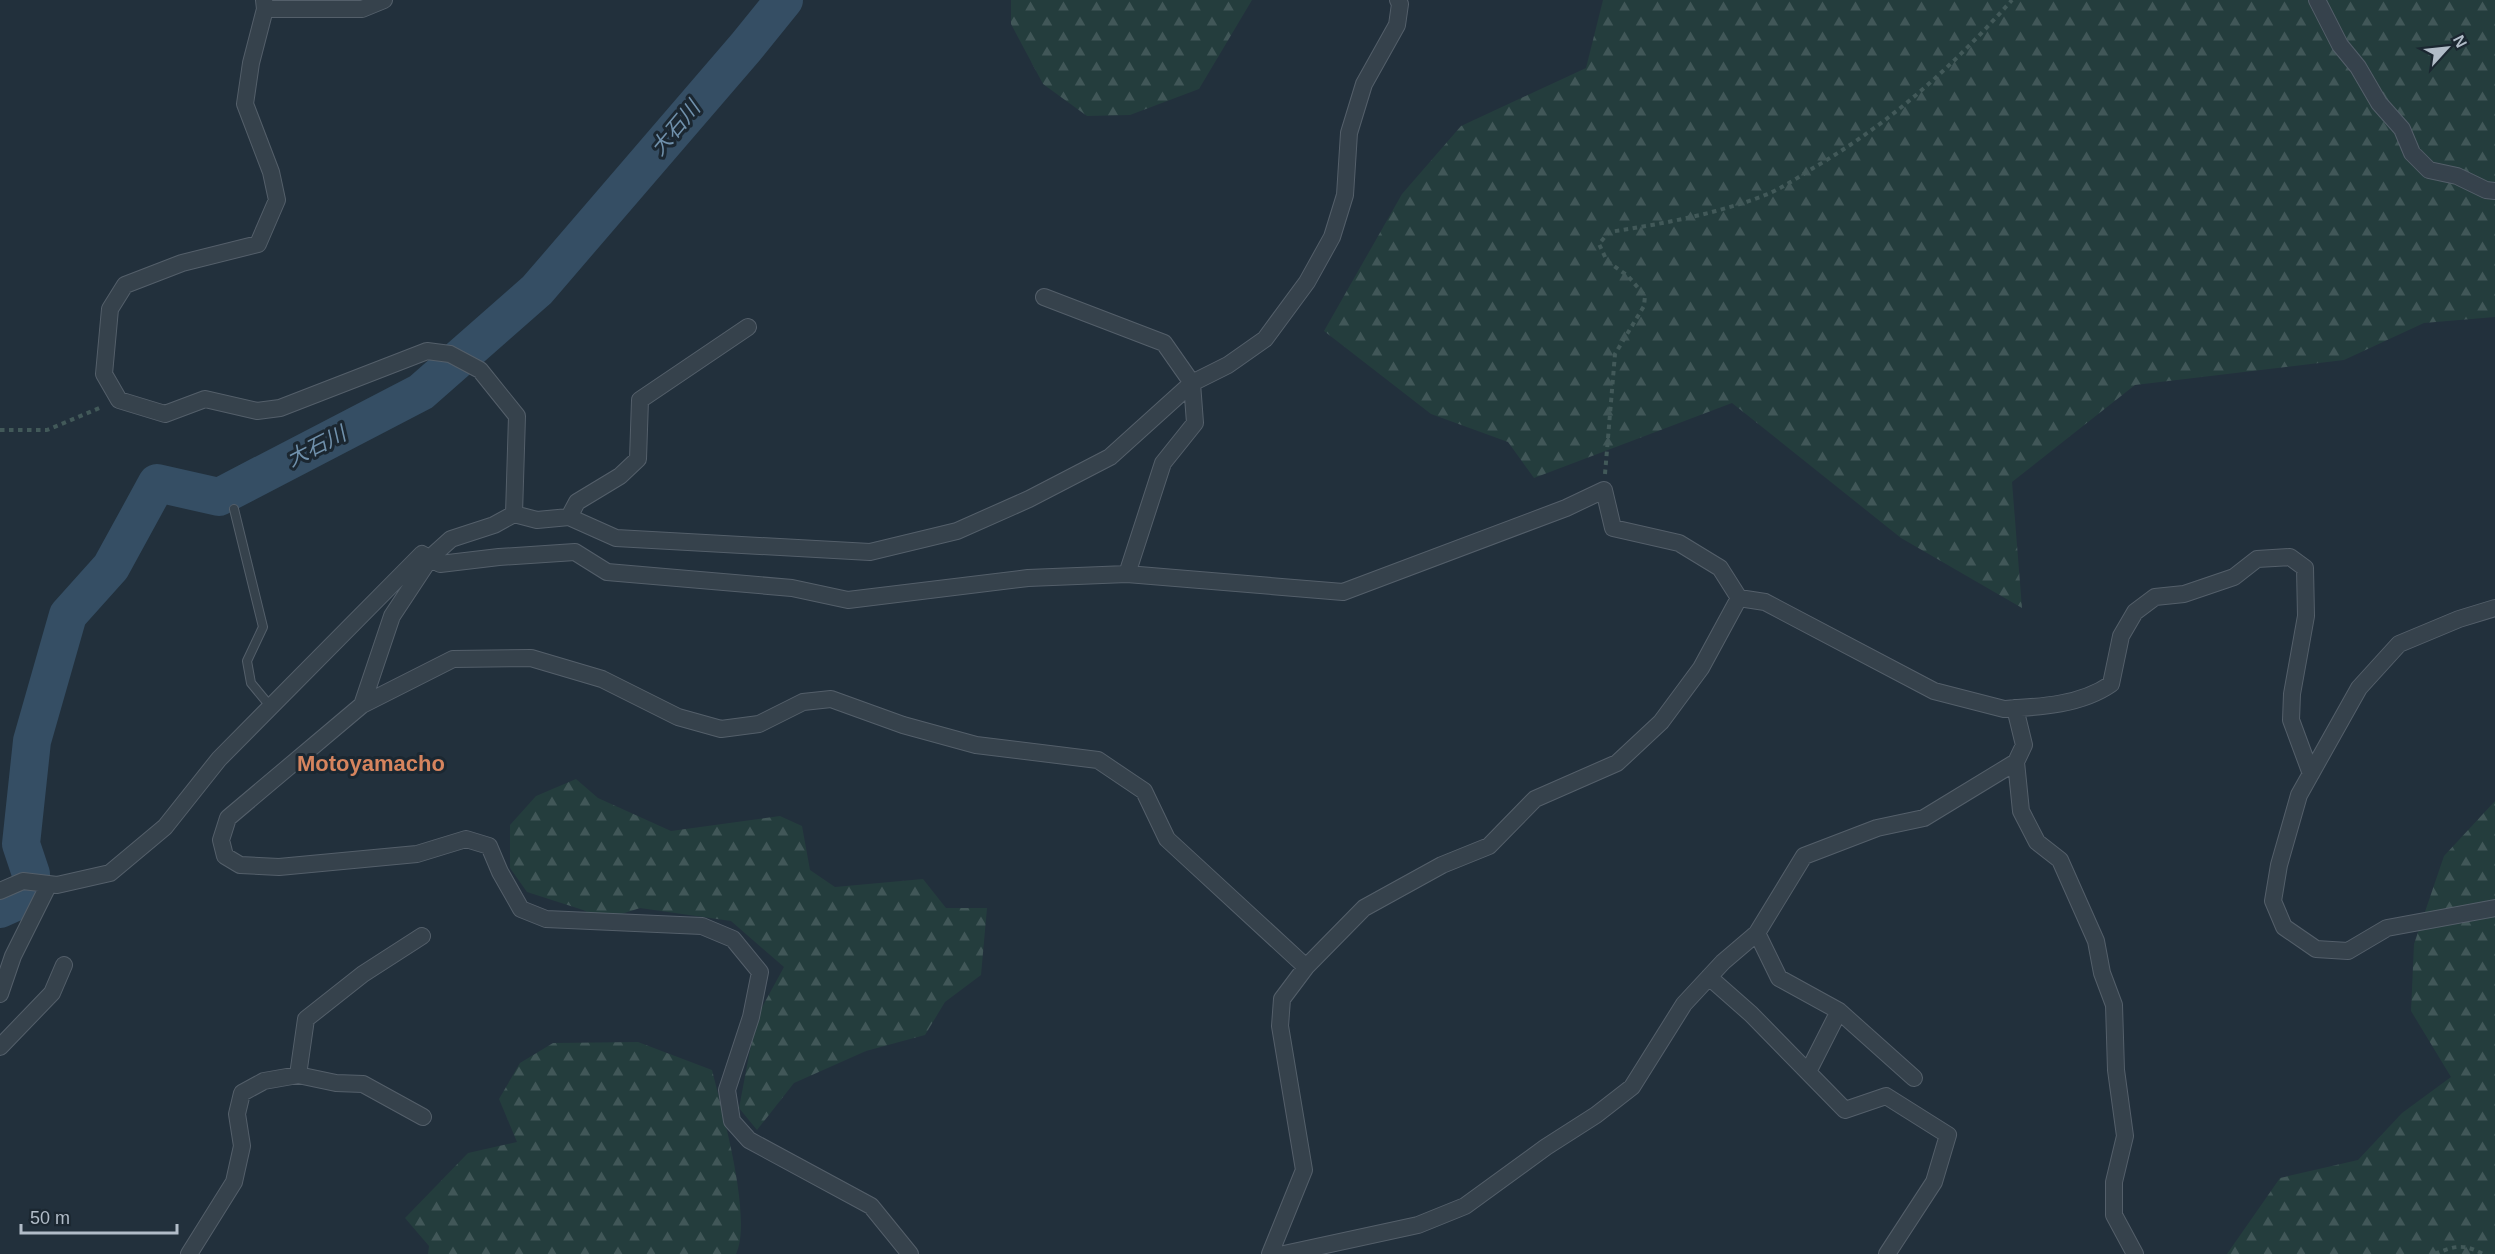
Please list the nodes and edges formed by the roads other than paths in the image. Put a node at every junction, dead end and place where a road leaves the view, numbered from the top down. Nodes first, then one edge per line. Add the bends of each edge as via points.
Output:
1 (384, 0) edge
2 (1398, 0) edge
3 (2317, 0) edge
4 (265, 5) edge
5 (2495, 191) edge
6 (1044, 297) dead end
7 (748, 327) dead end
8 (1192, 383) junction
9 (234, 510) dead end
10 (514, 514) junction
11 (569, 517) junction
12 (431, 557) junction
13 (1127, 574) junction
14 (1739, 598) junction
15 (2495, 608) edge
16 (362, 705) junction
17 (270, 706) junction
18 (2015, 708) junction
19 (2016, 762) junction
20 (2311, 774) junction
21 (49, 884) junction
22 (0, 891) edge
23 (2495, 908) edge
24 (1757, 933) junction
25 (422, 936) dead end
26 (64, 965) dead end
27 (1305, 967) junction
28 (1709, 977) junction
29 (0, 994) edge
30 (1839, 1011) junction
31 (0, 1047) edge
32 (1808, 1072) junction
33 (298, 1075) junction
34 (1914, 1078) dead end
35 (423, 1117) dead end
36 (189, 1254) edge
37 (910, 1254) edge
38 (1270, 1254) edge
39 (1284, 1254) edge
40 (1887, 1254) edge
41 (2135, 1254) edge

1 - 4 street via 362,9
2 - 8 street via 1397,26 1364,84 1349,133 1345,195 1332,237 1307,282 1265,339 1228,365
3 - 5 street via 2340,45 2379,103 2402,129 2412,153 2429,170
4 - 10 street via 245,104 272,172 277,200 258,244 182,263 125,285 110,309 104,374 119,400 165,414 205,399 257,411 280,408 427,351 450,354 480,370 518,416
6 - 8 street via 1164,343
7 - 11 street via 640,400 638,459 620,476 577,502
8 - 11 street via 1110,457 957,531 870,552 615,538
8 - 13 street via 1195,423 1162,463
9 - 17 lane via 263,627 247,661 251,683
10 - 11 street via 537,520
10 - 12 street via 452,539
12 - 13 street via 440,564 575,552 607,572 792,588 848,600 1028,578
12 - 16 street via 392,616
12 - 17 street via 422,554
13 - 14 street via 1343,592 1604,490 1613,528 1679,543 1720,568
14 - 18 street via 1765,602 1934,691 2004,709
14 - 27 street via 1701,668 1661,722 1617,763 1535,800 1489,846 1443,865 1364,908
15 - 20 street via 2399,644 2359,688
16 - 27 street via 453,659 531,658 602,679 678,717 721,729 759,724 803,702 831,699 903,725 976,745 1098,760 1144,791 1167,839
16 - 37 street via 228,818 221,840 225,856 240,865 279,867 417,854 466,839 489,846 521,909 546,919 702,926 733,939 760,972 751,1017 727,1090 732,1121 749,1140 871,1206
17 - 21 street via 219,759 165,827 110,873
18 - 19 street via 2024,745
18 - 20 street via 2048,706 2096,694 2111,684 2121,636 2135,612 2155,597 2184,594 2234,577 2257,559 2290,557 2305,568 2306,616 2291,720
19 - 24 street via 1924,818 1877,828 1804,856
19 - 41 street via 2021,811 2037,842 2060,860 2097,941 2102,973 2114,1005 2116,1070 2125,1136 2114,1182 2114,1215
20 - 23 street via 2300,795 2279,866 2273,901 2284,927 2316,950 2348,951 2387,928
21 - 22 street via 23,880
21 - 29 street via 13,956
24 - 28 street
24 - 30 street via 1779,978
25 - 33 street via 363,974 306,1019
26 - 31 street via 52,993
27 - 38 street via 1282,999 1280,1026 1304,1170
28 - 32 street
28 - 39 street via 1684,1004 1632,1087 1465,1206 1418,1225
30 - 32 street
30 - 34 street
32 - 40 street via 1845,1110 1886,1096 1948,1135 1934,1182
33 - 35 street via 363,1084
33 - 36 street via 264,1081 243,1093 237,1114 242,1146 234,1182

